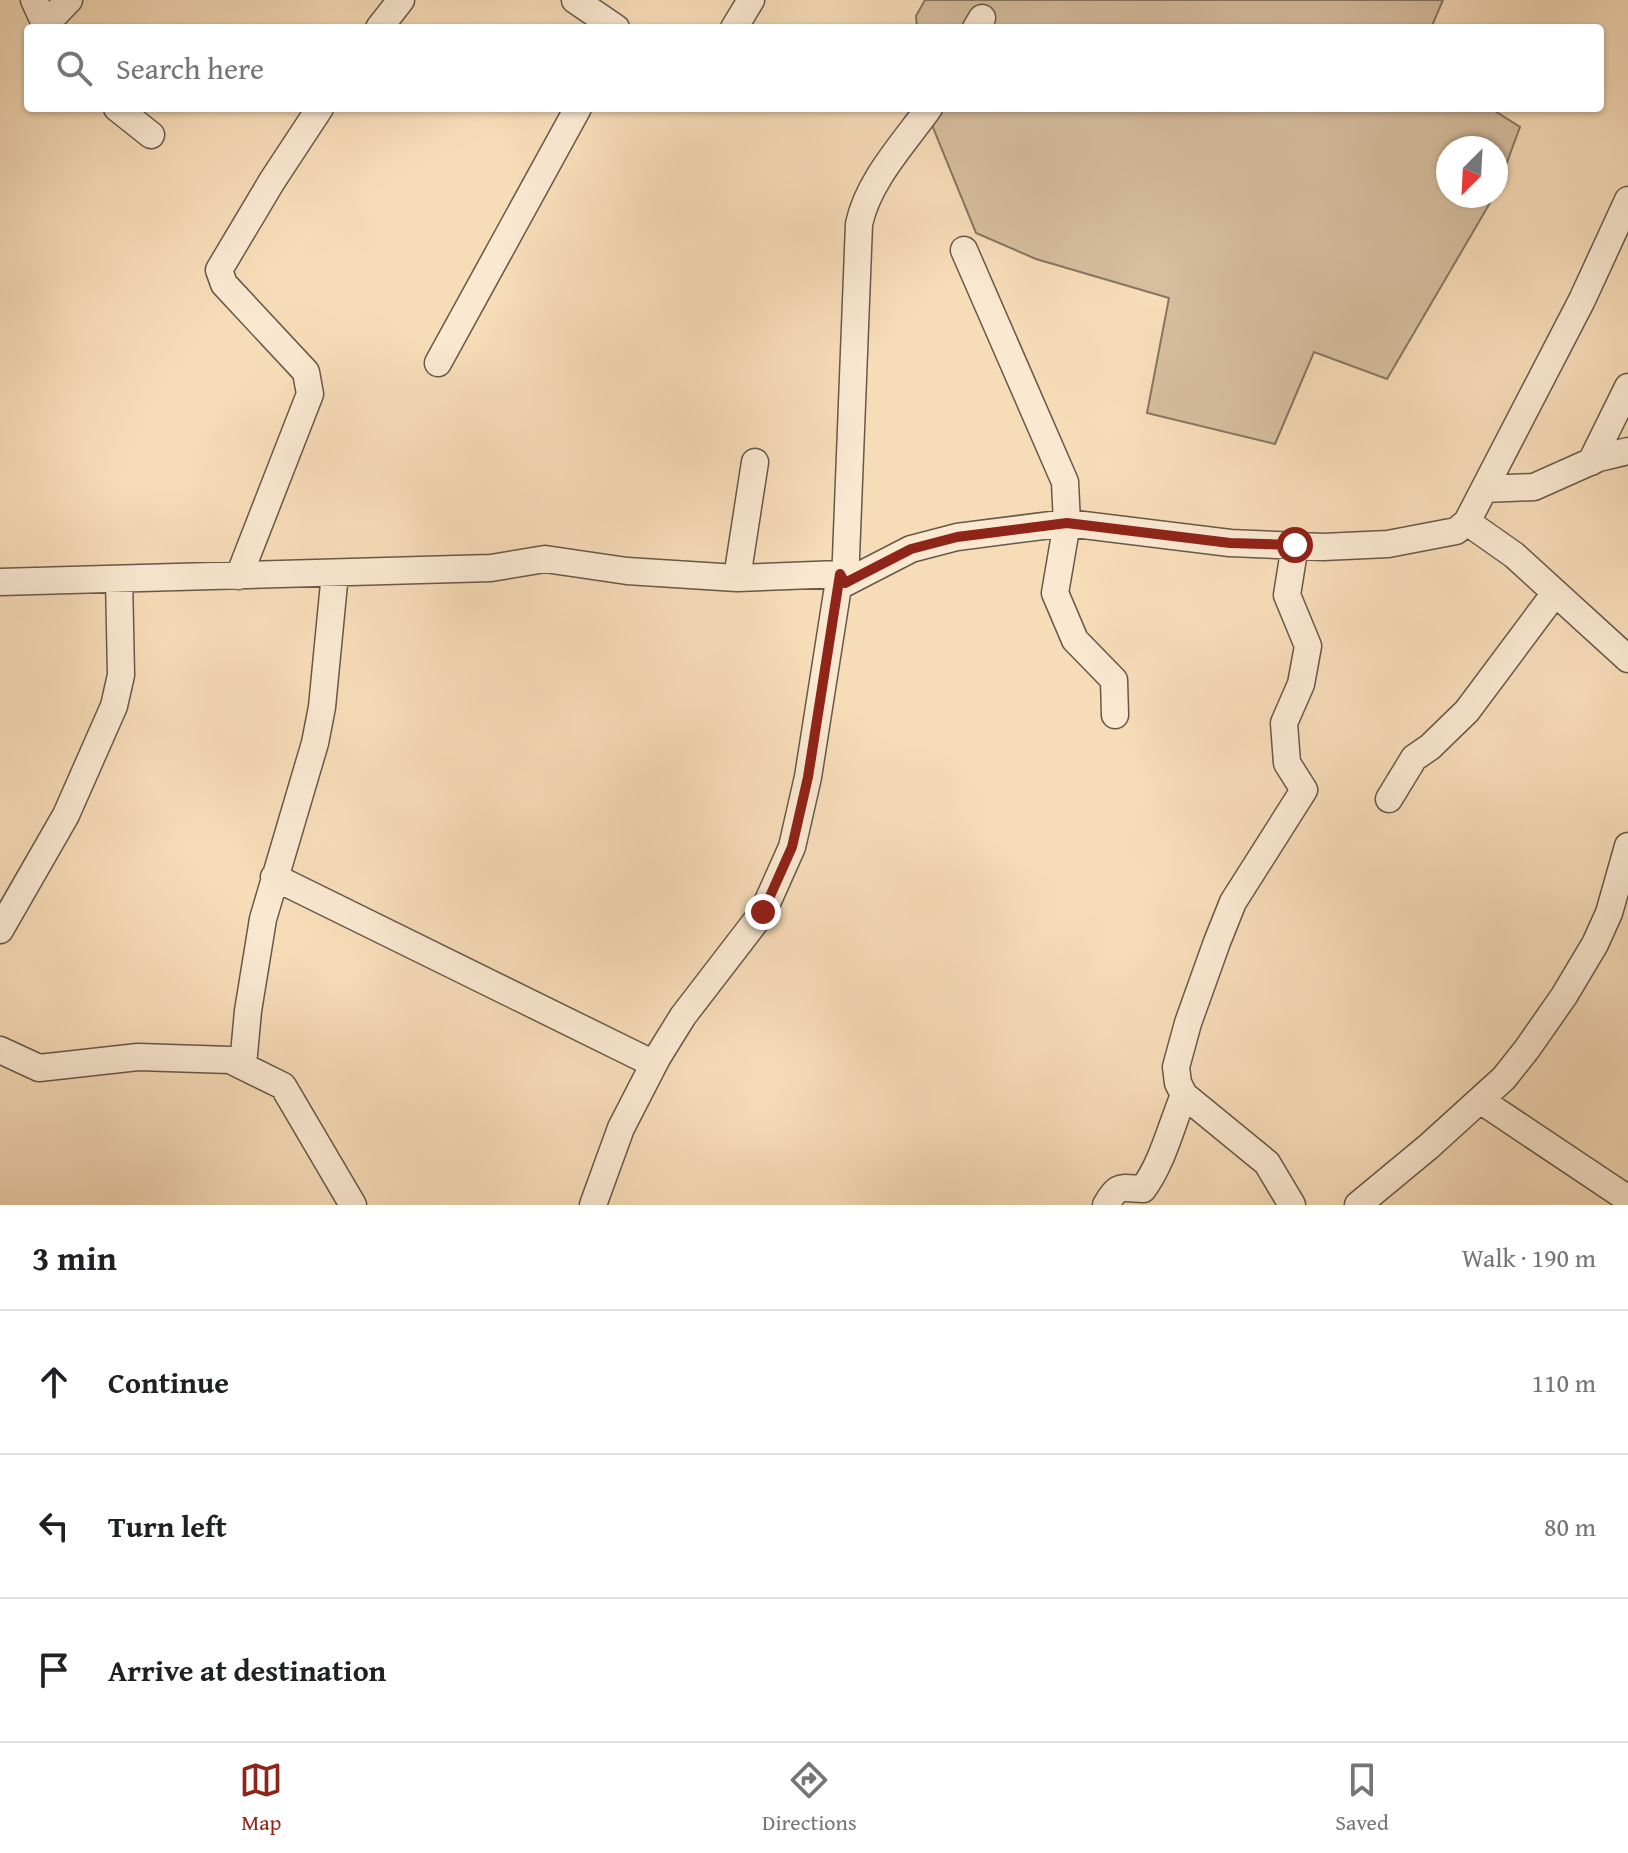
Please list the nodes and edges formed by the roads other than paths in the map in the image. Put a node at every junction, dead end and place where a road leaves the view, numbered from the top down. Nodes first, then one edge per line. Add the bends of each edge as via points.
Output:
1 (34, 0) edge
2 (69, 0) edge
3 (401, 0) edge
4 (575, 0) edge
5 (751, 0) edge
6 (45, 24) edge
7 (49, 24) edge
8 (382, 24) edge
9 (610, 24) edge
10 (736, 24) edge
11 (122, 112) edge
12 (317, 112) edge
13 (576, 112) edge
14 (926, 112) edge
15 (151, 135) dead end
16 (1628, 200) edge
17 (964, 250) dead end
18 (438, 363) dead end
19 (1628, 387) edge
20 (1628, 451) edge
21 (755, 462) dead end
22 (1591, 462) junction
23 (1484, 489) junction
24 (1467, 522) junction
25 (1067, 523) junction
26 (1295, 545) junction
27 (335, 573) junction
28 (239, 576) junction
29 (737, 578) junction
30 (119, 579) junction
31 (842, 579) junction
32 (0, 582) edge
33 (1555, 593) junction
34 (1628, 659) edge
35 (1115, 715) dead end
36 (1389, 799) dead end
37 (1628, 846) edge
38 (274, 877) junction
39 (0, 930) edge
40 (0, 1050) edge
41 (654, 1064) junction
42 (243, 1065) junction
43 (1184, 1095) junction
44 (1480, 1100) junction
45 (1628, 1199) edge
46 (353, 1205) edge
47 (593, 1205) edge
48 (1106, 1205) edge
49 (1292, 1205) edge
50 (1358, 1205) edge

1 - 6 street
2 - 7 street
3 - 8 street
4 - 9 street
5 - 10 street
11 - 15 street
12 - 28 street via 219,270 224,284 306,372 310,394
13 - 18 street
14 - 31 street via 875,185 859,224
16 - 23 street
17 - 25 street via 1065,482
19 - 22 street
20 - 22 street
21 - 29 street
22 - 23 street via 1534,487
23 - 24 street
24 - 26 street via 1456,531 1388,544
24 - 33 street
25 - 26 street via 1230,543
25 - 31 street via 957,537 911,549
25 - 35 street via 1055,593 1075,640 1114,680
26 - 43 street via 1287,595 1308,646 1301,684 1284,723 1287,763 1304,790 1233,902 1217,942 1176,1067
27 - 28 street
27 - 29 street via 491,568 545,559
27 - 38 street via 317,735
28 - 30 street
29 - 31 street
30 - 32 street
30 - 39 street via 121,675 114,706 66,815
31 - 41 street via 792,847 763,912 683,1016
33 - 34 street
33 - 36 street via 1467,711 1414,758
37 - 44 street via 1595,944 1527,1049
38 - 41 street
38 - 42 street via 250,996
40 - 42 street via 39,1068 138,1057
41 - 47 street via 621,1128
42 - 46 street via 283,1086
43 - 48 street via 1160,1162 1143,1189 1122,1187
43 - 49 street via 1267,1163
44 - 45 street
44 - 50 street

